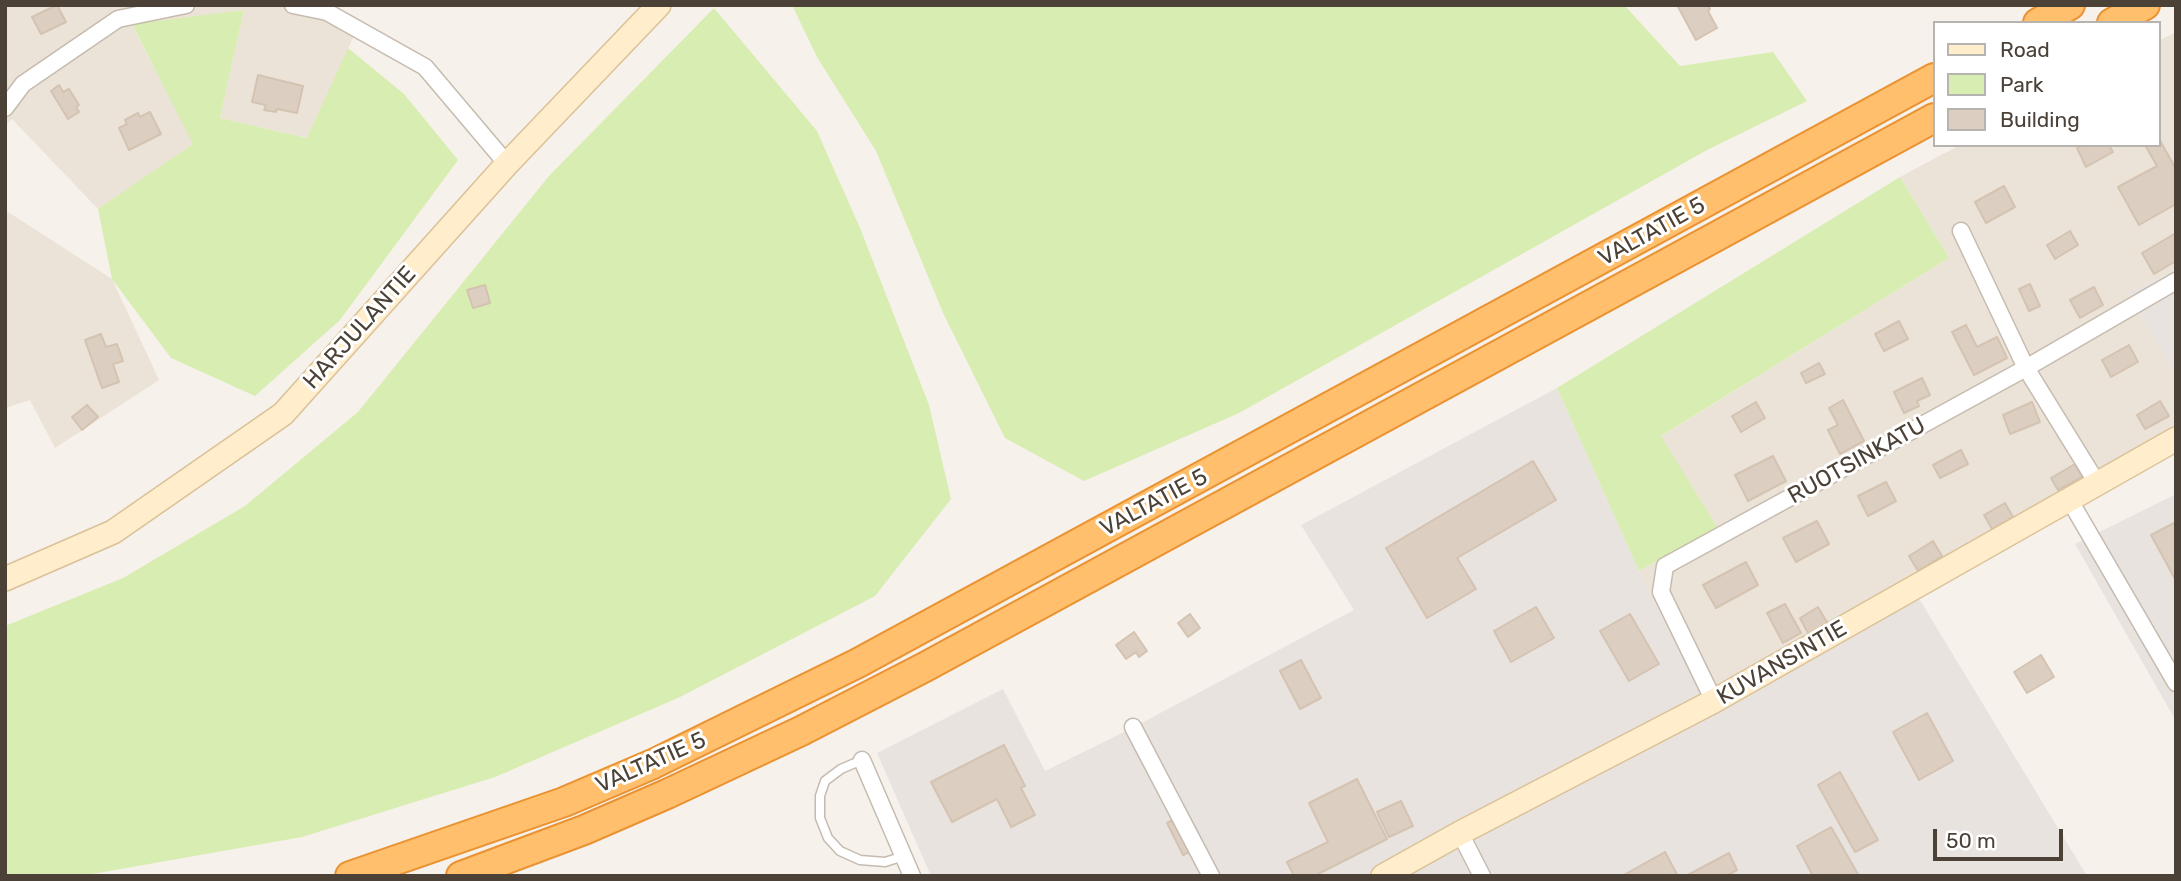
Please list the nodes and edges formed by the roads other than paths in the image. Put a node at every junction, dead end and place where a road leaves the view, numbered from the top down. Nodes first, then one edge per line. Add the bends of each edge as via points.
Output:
1 (186, 5) edge
2 (293, 5) edge
3 (659, 5) edge
4 (2070, 5) edge
5 (2145, 5) edge
6 (2042, 21) edge
7 (2116, 21) edge
8 (1932, 79) edge
9 (5, 108) edge
10 (1932, 119) edge
11 (507, 164) junction
12 (1961, 231) dead end
13 (2176, 281) edge
14 (2026, 368) junction
15 (2176, 439) edge
16 (2097, 484) junction
17 (2069, 499) junction
18 (5, 579) edge
19 (2176, 683) edge
20 (1714, 701) junction
21 (1133, 727) dead end
22 (862, 760) joint
23 (1460, 833) junction
24 (904, 856) junction
25 (377, 868) junction
26 (335, 876) edge
27 (350, 876) edge
28 (461, 876) edge
29 (912, 876) edge
30 (1211, 876) edge
31 (1383, 876) edge
32 (1482, 876) edge

1 - 9 street via 118,19 23,84
2 - 11 street via 327,12 425,67
3 - 11 street, HARJULANTIE
4 - 6 highway
5 - 7 highway
8 - 25 highway, VALTATIE 5 via 858,663 590,791
10 - 28 highway, VALTATIE 5 via 801,731 584,830
11 - 18 street, HARJULANTIE via 283,414 113,532
12 - 14 street
13 - 14 street, RUOTSINKATU
14 - 16 street
14 - 20 street, RUOTSINKATU via 1665,566 1661,592
15 - 16 street, KUVANSINTIE
16 - 17 street, KUVANSINTIE
17 - 19 street
17 - 20 street, KUVANSINTIE
20 - 23 street, KUVANSINTIE
21 - 30 street
22 - 24 street
22 - 24 lane via 825,781 820,818 828,838 840,851 860,860 885,862
23 - 31 street, KUVANSINTIE
23 - 32 street
24 - 29 street
25 - 26 highway
25 - 27 highway, VALTATIE 5

